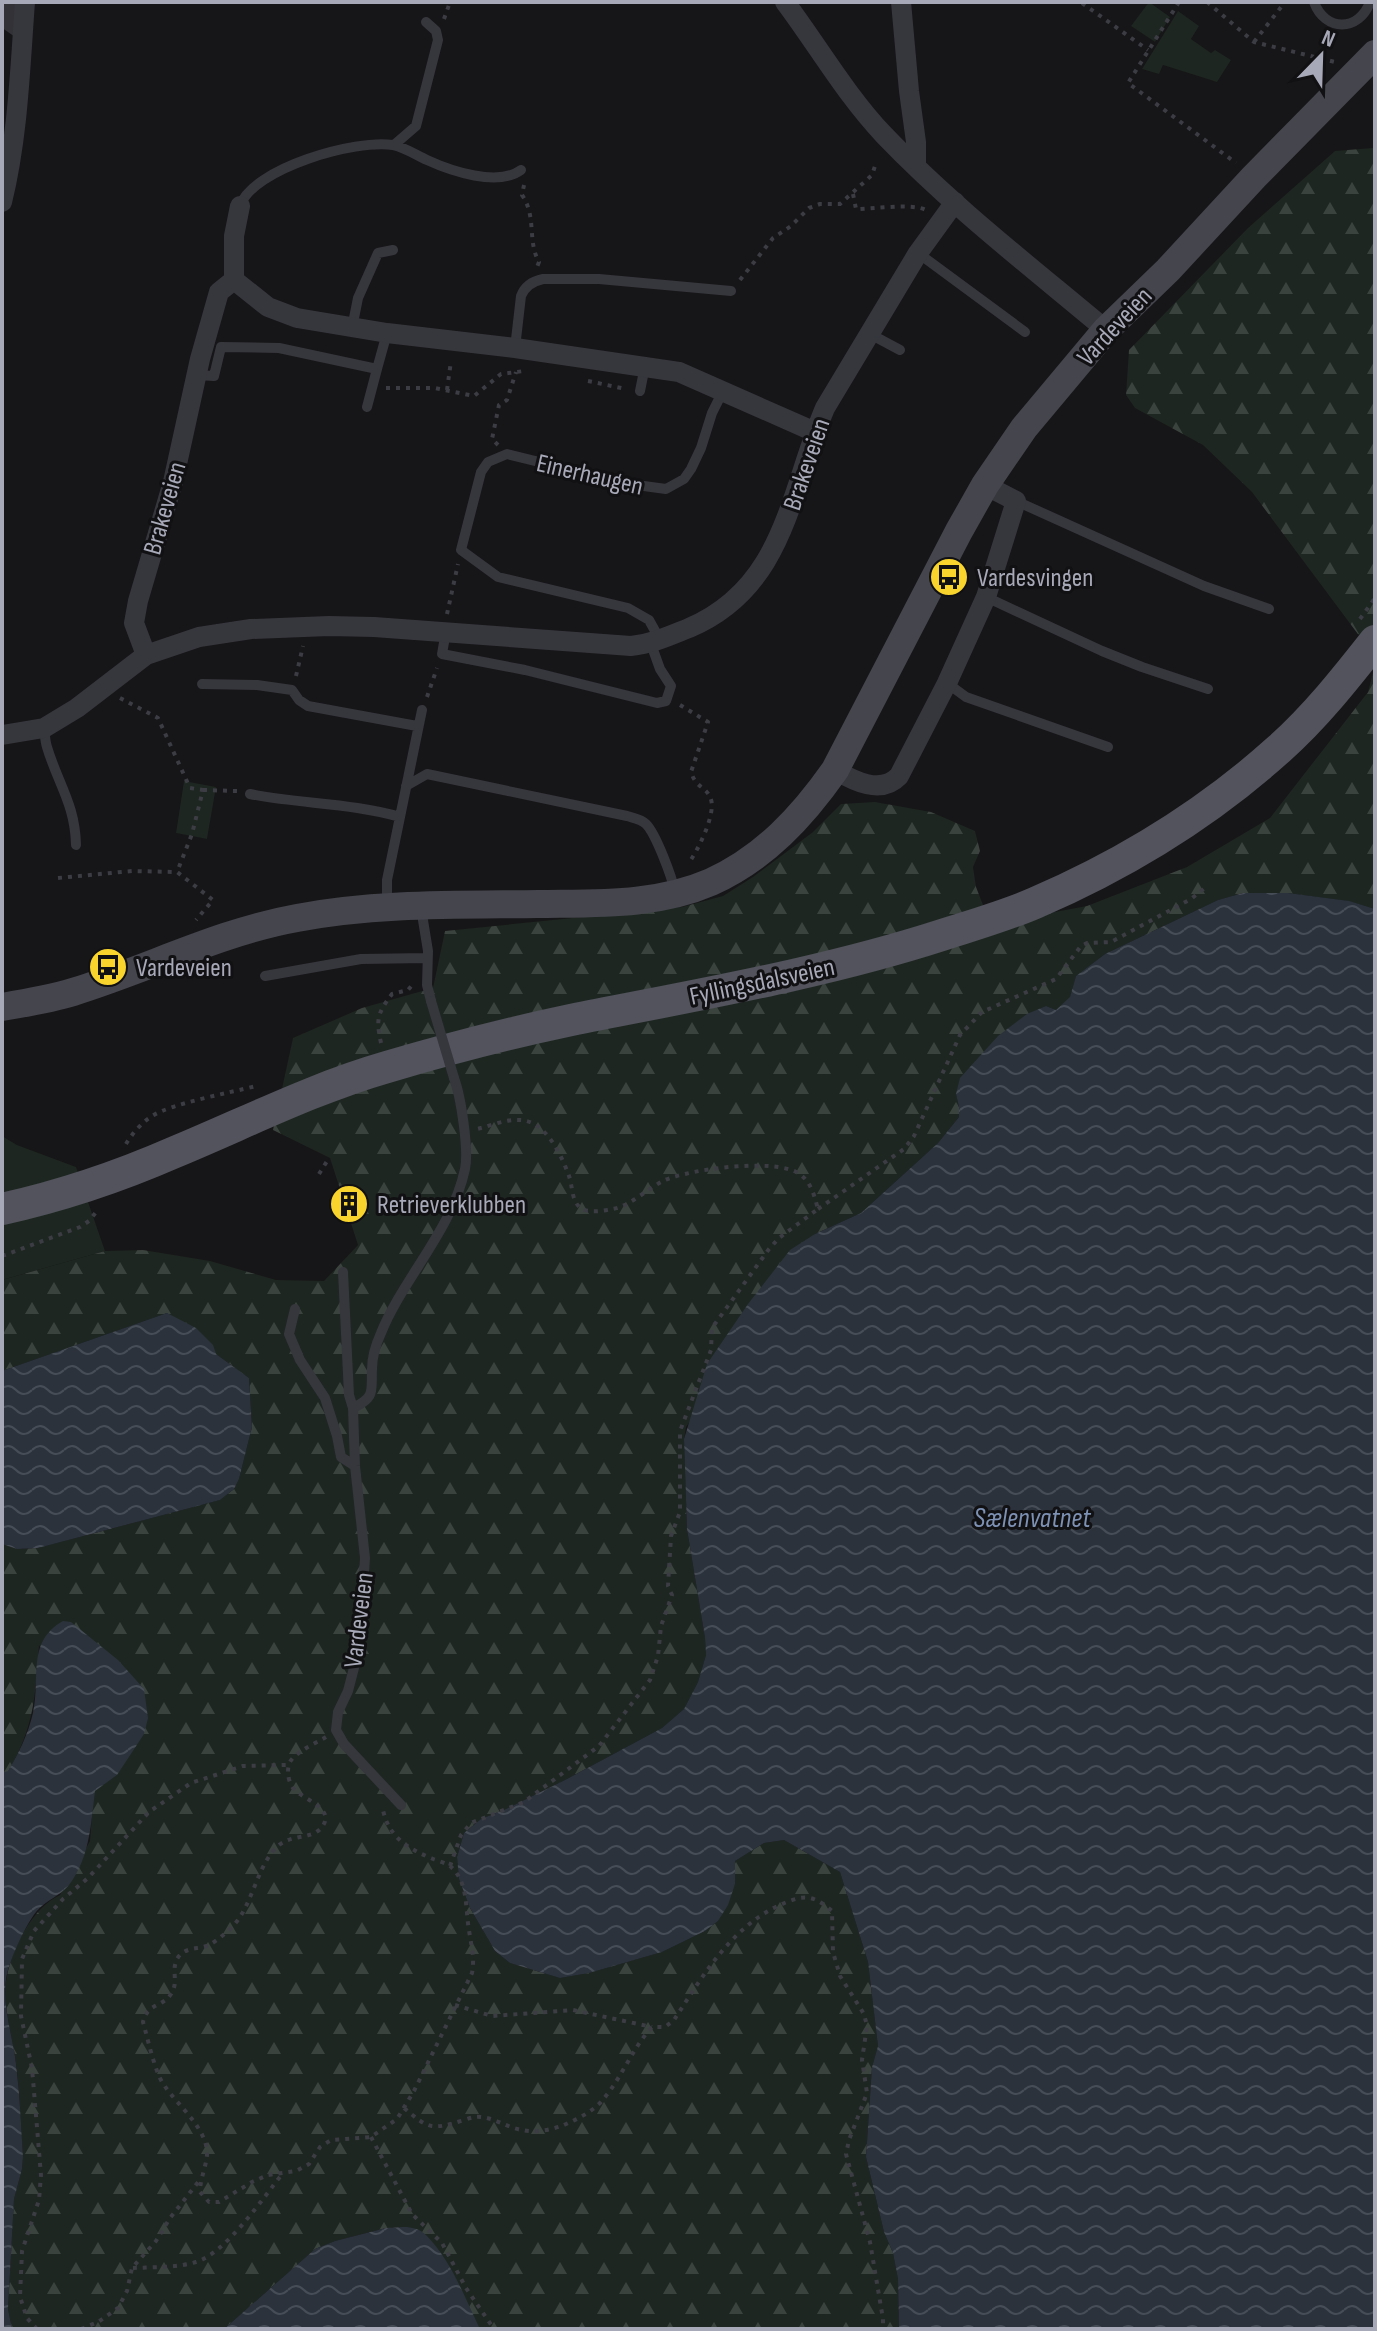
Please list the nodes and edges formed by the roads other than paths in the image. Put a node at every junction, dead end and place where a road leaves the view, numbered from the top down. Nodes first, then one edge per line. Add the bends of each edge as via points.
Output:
1 (25, 2) edge
2 (785, 2) edge
3 (901, 2) edge
4 (1314, 2) edge
5 (1370, 2) edge
6 (426, 22) dead end
7 (1366, 64) edge
8 (394, 145) junction
9 (916, 165) junction
10 (521, 170) dead end
11 (2, 202) edge
12 (955, 202) junction
13 (240, 206) joint
14 (393, 250) dead end
15 (918, 253) junction
16 (234, 280) junction
17 (731, 291) road end
18 (352, 328) junction
19 (1106, 330) junction
20 (1025, 332) dead end
21 (387, 333) junction
22 (870, 334) junction
23 (515, 348) junction
24 (900, 350) dead end
25 (645, 365) junction
26 (198, 367) junction
27 (377, 369) junction
28 (640, 391) road end
29 (723, 391) junction
30 (367, 407) dead end
31 (815, 432) junction
32 (985, 485) junction
33 (1016, 501) junction
34 (986, 597) junction
35 (1269, 609) dead end
36 (446, 631) junction
37 (1366, 632) edge
38 (655, 642) junction
39 (146, 655) junction
40 (947, 683) junction
41 (202, 684) dead end
42 (1208, 689) dead end
43 (422, 710) road end
44 (417, 726) junction
45 (44, 728) junction
46 (2, 735) edge
47 (1108, 747) dead end
48 (835, 770) junction
49 (406, 786) junction
50 (250, 794) road end
51 (400, 817) junction
52 (76, 845) dead end
53 (674, 887) junction
54 (421, 906) junction
55 (387, 908) junction
56 (427, 958) junction
57 (265, 976) dead end
58 (2, 1007) edge
59 (2, 1187) edge
60 (87, 1200) junction
61 (2, 1209) edge
62 (343, 1272) dead end
63 (295, 1309) dead end
64 (353, 1408) junction
65 (355, 1466) junction
66 (401, 1805) dead end

1 - 11 street via 16,120
2 - 9 street via 883,133
3 - 9 street
4 - 5 lane via 1325,19 1343,25 1361,18
6 - 8 lane via 436,31 435,55 416,126
7 - 19 main road, Vardeveien
8 - 10 lane via 480,177 506,177
8 - 13 lane via 364,145 306,159 269,176 244,196
9 - 12 street
12 - 15 street, Brakeveien
12 - 19 street
13 - 16 street
14 - 18 lane via 378,253 358,298
15 - 20 lane
15 - 22 street, Brakeveien
16 - 18 street via 268,307
16 - 26 street via 219,292
17 - 23 lane via 543,279 521,296
18 - 21 street
19 - 32 main road, Vardeveien via 1024,428
21 - 23 street
21 - 27 lane
22 - 24 lane
22 - 31 street, Brakeveien
23 - 25 street
25 - 28 lane
25 - 29 street via 679,372
26 - 27 lane via 214,376 221,347 279,348
26 - 39 street, Brakeveien via 134,623
27 - 30 lane
29 - 31 street
29 - 38 lane, Einerhaugen via 691,469 666,489 507,454 488,462 461,550 498,577 628,608 649,620
31 - 38 street, Brakeveien via 791,508 754,580 719,613
32 - 33 street
32 - 48 main road, Vardeveien
33 - 34 street
33 - 35 lane via 1204,586
34 - 40 street
34 - 42 lane via 1102,651
36 - 38 street, Brakeveien via 631,646
36 - 38 lane via 442,654 657,703 666,701 670,683 660,669
36 - 39 street, Brakeveien via 251,629 199,637
37 - 60 main road, Fyllingsdalsveien via 1314,715 1245,779 1129,856 1035,903 877,956 568,1021 384,1068 171,1154
39 - 45 street, Brakeveien
40 - 47 lane via 966,697
40 - 48 street via 891,785 854,781
41 - 44 lane via 292,690 308,706
43 - 44 lane
44 - 49 lane
45 - 46 street, Brakeveien
45 - 52 lane via 73,814
48 - 53 main road, Vardeveien via 789,828 756,854 708,883
49 - 51 lane
49 - 53 lane via 427,774 627,816 645,823
50 - 51 lane
51 - 55 lane
53 - 54 main road, Vardeveien via 652,899 607,903
54 - 55 main road, Vardeveien
54 - 56 lane
55 - 58 main road, Vardeveien via 336,912 241,932 73,992
56 - 57 lane via 361,959
56 - 64 lane, bridge via 427,985 454,1078 465,1167 440,1231 381,1331 373,1354 371,1393
59 - 60 main road, Fyllingsdalsveien
60 - 61 main road, Fyllingsdalsveien
62 - 64 lane, Vardeveien
63 - 65 lane via 289,1334 325,1398 341,1457
64 - 65 lane, Vardeveien
65 - 66 lane, Vardeveien via 365,1558 361,1621 336,1730

